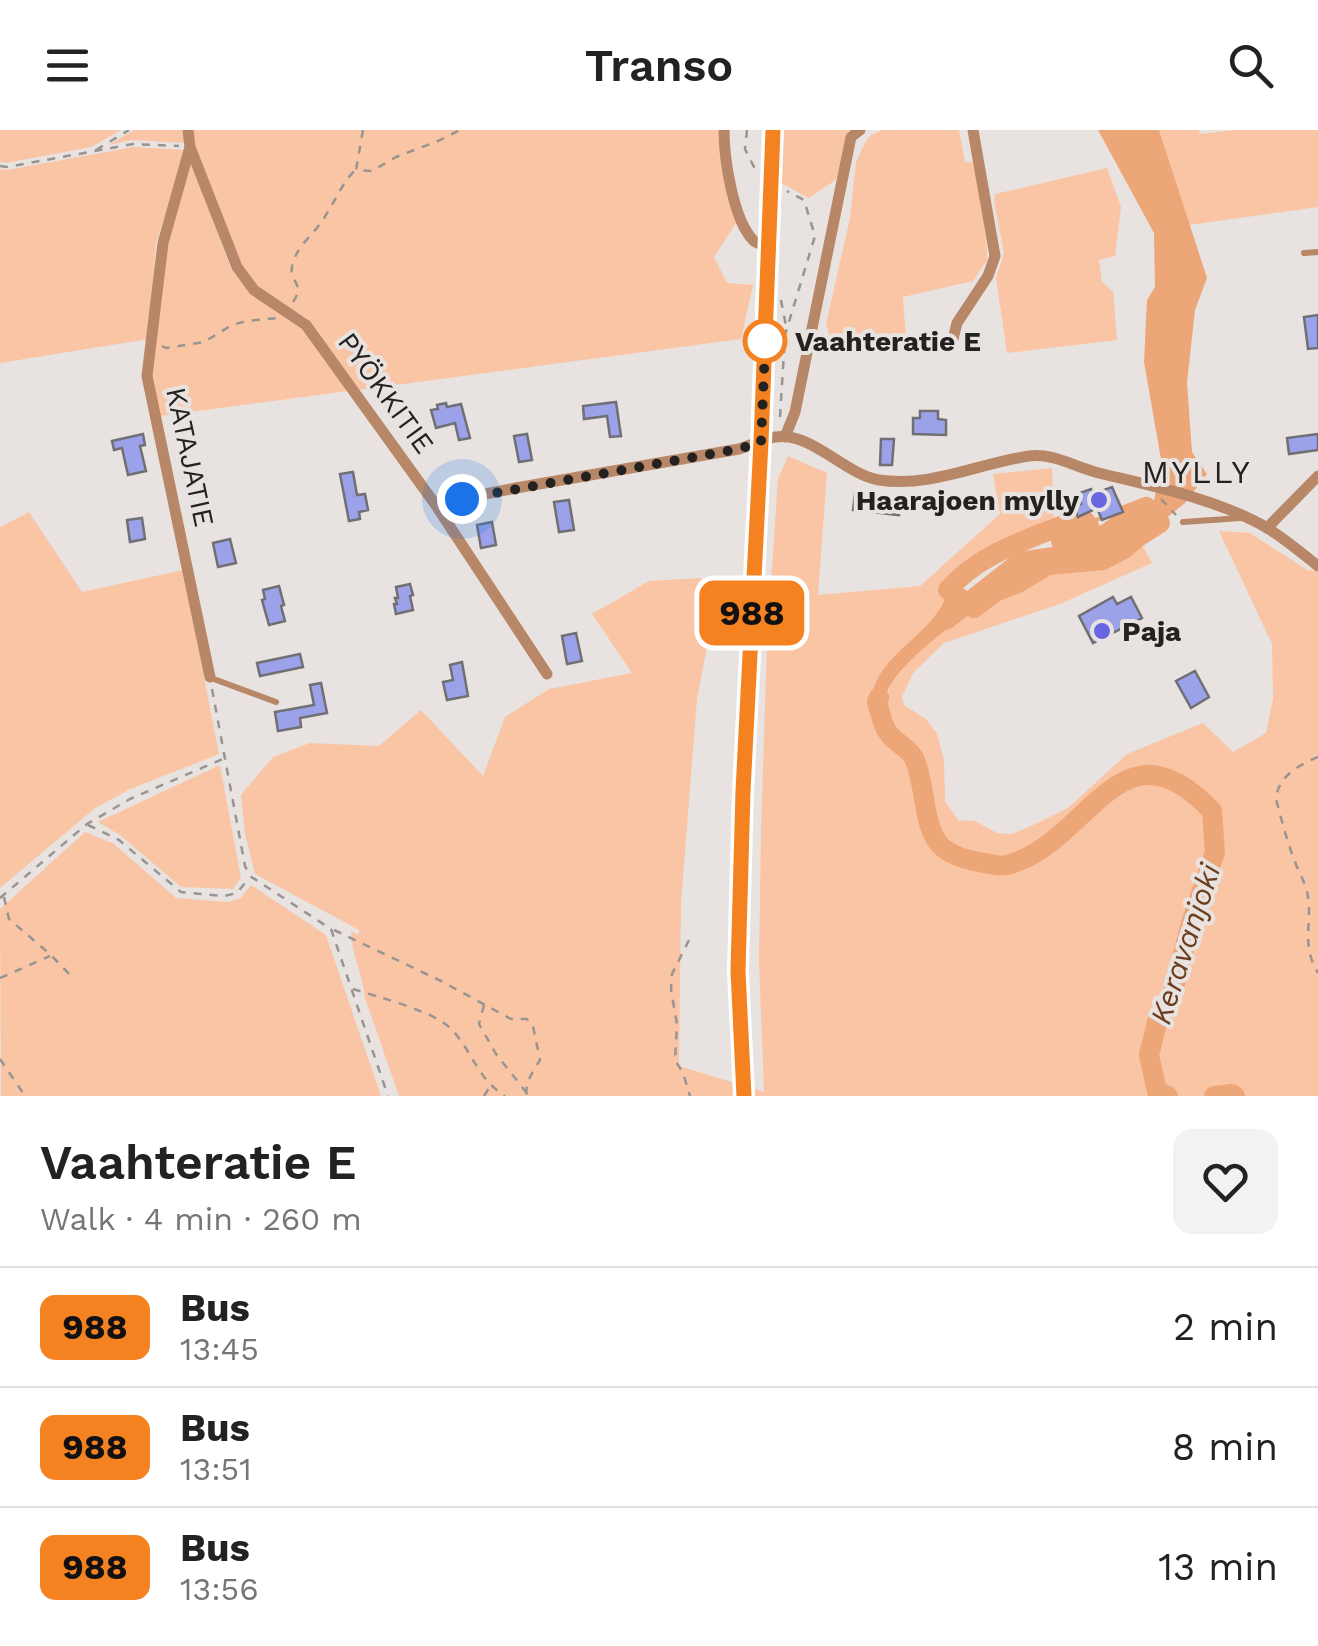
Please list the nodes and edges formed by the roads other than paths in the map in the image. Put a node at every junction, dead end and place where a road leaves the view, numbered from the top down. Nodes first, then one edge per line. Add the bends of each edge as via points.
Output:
1 (188, 130) edge
2 (724, 130) edge
3 (773, 130) edge
4 (860, 130) edge
5 (973, 130) edge
6 (190, 147) junction
7 (769, 248) junction
8 (1318, 252) edge
9 (1304, 253) dead end
10 (952, 343) dead end
11 (773, 439) junction
12 (1318, 476) edge
13 (435, 504) junction
14 (1246, 518) junction
15 (1183, 522) road end
16 (1267, 528) junction
17 (1318, 566) edge
18 (547, 674) dead end
19 (210, 677) joint
20 (276, 702) dead end
21 (744, 1096) edge

1 - 6 street, KATAJATIE
2 - 7 street via 742,221 754,242
3 - 7 main road
4 - 11 street via 851,136 794,412
5 - 10 street via 995,256
6 - 13 street, PYÖKKITIE via 237,267 254,290 306,325
6 - 19 street, KATAJATIE via 163,243 147,376
7 - 11 main road
8 - 9 lane
11 - 13 street
11 - 14 street via 809,444 856,473 900,482 1045,456
11 - 21 main road via 744,755 738,971
12 - 16 street
13 - 18 street, PYÖKKITIE
14 - 15 lane
14 - 16 street
16 - 17 street
19 - 20 lane

